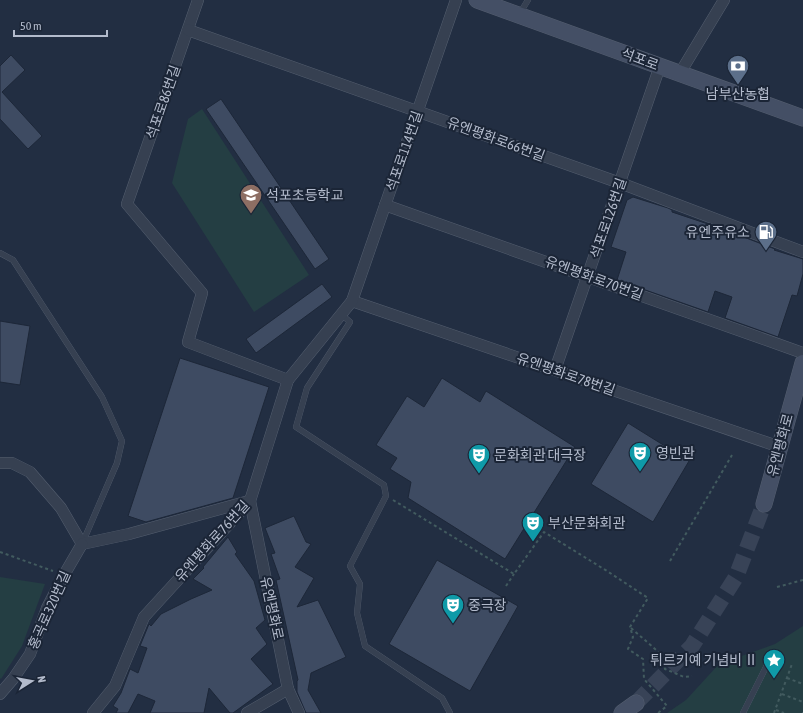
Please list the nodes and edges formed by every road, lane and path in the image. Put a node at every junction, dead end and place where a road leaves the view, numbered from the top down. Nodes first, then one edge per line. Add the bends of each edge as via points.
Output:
1 (198, 0) edge
2 (456, 0) edge
3 (477, 0) edge
4 (528, 0) edge
5 (724, 0) edge
6 (519, 15) junction
7 (188, 30) junction
8 (660, 66) junction
9 (680, 73) junction
10 (418, 111) junction
11 (803, 118) edge
12 (620, 183) junction
13 (385, 205) junction
14 (803, 252) edge
15 (0, 253) edge
16 (588, 276) junction
17 (352, 301) junction
18 (341, 314) junction
19 (803, 353) edge
20 (803, 363) edge
21 (555, 370) junction
22 (288, 380) junction
23 (780, 447) junction
24 (732, 454) dead end
25 (0, 463) edge
26 (386, 496) junction
27 (250, 501) junction
28 (764, 504) tunnel mouth
29 (82, 544) junction
30 (0, 552) edge
31 (670, 562) dead end
32 (514, 574) junction
33 (64, 575) junction
34 (803, 580) edge
35 (506, 586) dead end
36 (777, 587) dead end
37 (630, 627) junction
38 (772, 655) dead end
39 (792, 664) dead end
40 (692, 676) dead end
41 (787, 678) junction
42 (803, 684) edge
43 (288, 688) junction
44 (0, 694) edge
45 (782, 694) junction
46 (803, 702) edge
47 (636, 703) tunnel mouth
48 (775, 712) edge
49 (93, 713) edge
50 (246, 713) edge
51 (299, 713) edge
52 (450, 713) edge
53 (622, 713) edge
54 (658, 713) edge
55 (743, 713) edge
56 (784, 713) edge

1 - 7 street, 석포로86번길
2 - 10 street, 석포로114번길
3 - 6 main road, 석포로
4 - 6 lane
5 - 9 street
6 - 8 main road, 석포로
7 - 10 street, 유엔평화로66번길
7 - 22 street, 석포로86번길 via 127,204 202,293 188,342
8 - 9 main road, 석포로
8 - 12 street, 석포로126번길
9 - 11 main road, 석포로
10 - 12 street, 유엔평화로66번길
10 - 13 street, 석포로114번길
12 - 14 street, 유엔평화로66번길
12 - 16 street, 석포로126번길
13 - 16 street, 유엔평화로70번길
13 - 17 street, 석포로114번길
15 - 29 lane via 13,260 18,267 102,397 122,441 117,463
16 - 19 street, 유엔평화로70번길
16 - 21 street, 석포로126번길
17 - 18 street, 유엔평화로76번길
17 - 21 street, 유엔평화로78번길
18 - 22 street, 유엔평화로76번길
18 - 26 lane via 350,322 307,388 296,427 384,485
20 - 23 main road, 유엔평화로
21 - 23 street, 유엔평화로78번길
22 - 27 street, 유엔평화로76번길
23 - 28 main road, 유엔평화로
24 - 31 path
25 - 29 street via 12,463 30,472 61,508
26 - 32 path
26 - 52 lane via 350,566 360,584 358,613 365,646 442,698
27 - 29 street
27 - 43 street, 유엔평화로
27 - 49 street, 유엔평화로76번길 via 144,617 115,686
29 - 33 street, 홍곡로320번길
30 - 33 path
32 - 35 path
32 - 37 path via 544,532 648,598
33 - 44 street, 홍곡로320번길 via 47,608 30,654
34 - 36 path
37 - 40 path via 662,655 665,669 684,677
37 - 54 path via 633,637 628,648 642,659 644,678 667,706
38 - 55 lane
39 - 41 path
41 - 42 path
41 - 45 path
43 - 50 street
43 - 51 street, 유엔평화로
45 - 46 path
45 - 48 path
47 - 53 main road
48 - 56 path

